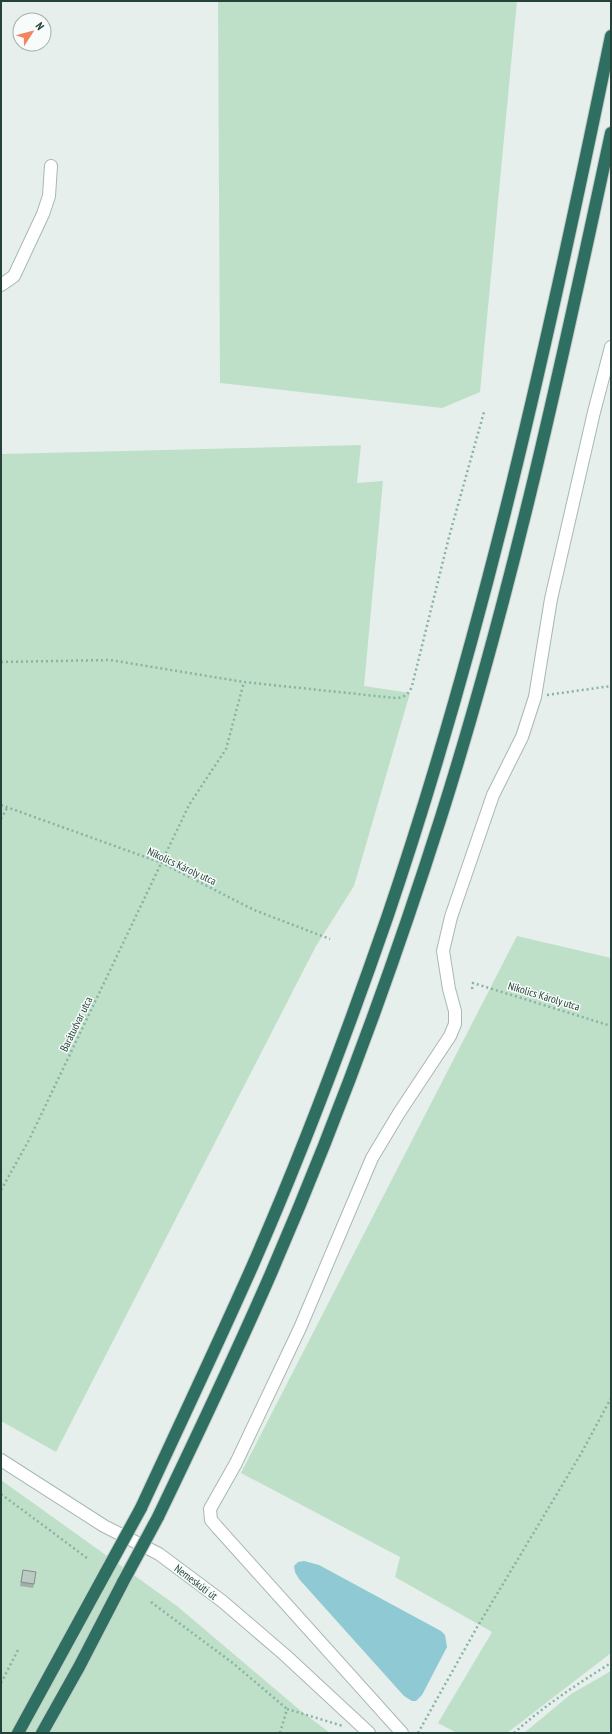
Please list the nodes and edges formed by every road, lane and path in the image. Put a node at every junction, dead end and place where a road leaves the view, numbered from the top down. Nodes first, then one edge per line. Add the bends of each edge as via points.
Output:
1 (611, 36) edge
2 (611, 133) edge
3 (51, 166) dead end
4 (1, 285) edge
5 (611, 347) edge
6 (484, 412) dead end
7 (1, 662) edge
8 (244, 682) junction
9 (611, 686) edge
10 (535, 697) junction
11 (1, 805) edge
12 (7, 808) junction
13 (1, 818) edge
14 (162, 863) junction
15 (330, 939) dead end
16 (472, 989) dead end
17 (611, 1026) edge
18 (1, 1190) edge
19 (611, 1398) edge
20 (1, 1460) edge
21 (1, 1494) edge
22 (88, 1558) dead end
23 (151, 1602) dead end
24 (18, 1650) dead end
25 (611, 1663) edge
26 (1, 1683) edge
27 (287, 1709) junction
28 (346, 1727) dead end
29 (18, 1733) edge
30 (42, 1733) edge
31 (280, 1733) edge
32 (370, 1733) edge
33 (402, 1733) edge
34 (418, 1733) edge
35 (514, 1733) edge

1 - 29 highway, bridge via 518,460 468,654 422,810 359,998 289,1179 219,1342 141,1508
2 - 30 highway, bridge via 536,469 482,678 441,817 379,1000 313,1173 233,1358 158,1517
3 - 4 street via 49,196 43,214 14,276
5 - 10 street via 551,599
6 - 8 path via 449,537 412,686 407,695 395,698
7 - 8 path via 110,660
8 - 14 path, Barátudvar utca via 226,749 189,805
9 - 10 path
10 - 33 street via 522,736 492,795 450,917 443,951 448,989 455,1011 455,1024 450,1036 372,1158 300,1328 236,1463 210,1509 214,1524
11 - 12 path, Nikolics Károly utca
12 - 13 path
12 - 14 path, Nikolics Károly utca
14 - 15 path, Nikolics Károly utca via 254,910
14 - 18 path, Barátudvar utca via 29,1140
16 - 17 path, Nikolics Károly utca via 472,983
19 - 34 path
20 - 32 street, Nemeskúti út via 104,1526 159,1554 222,1601
21 - 22 path
23 - 27 path via 234,1664
24 - 26 path
25 - 35 path via 573,1686
27 - 28 path
27 - 31 path

